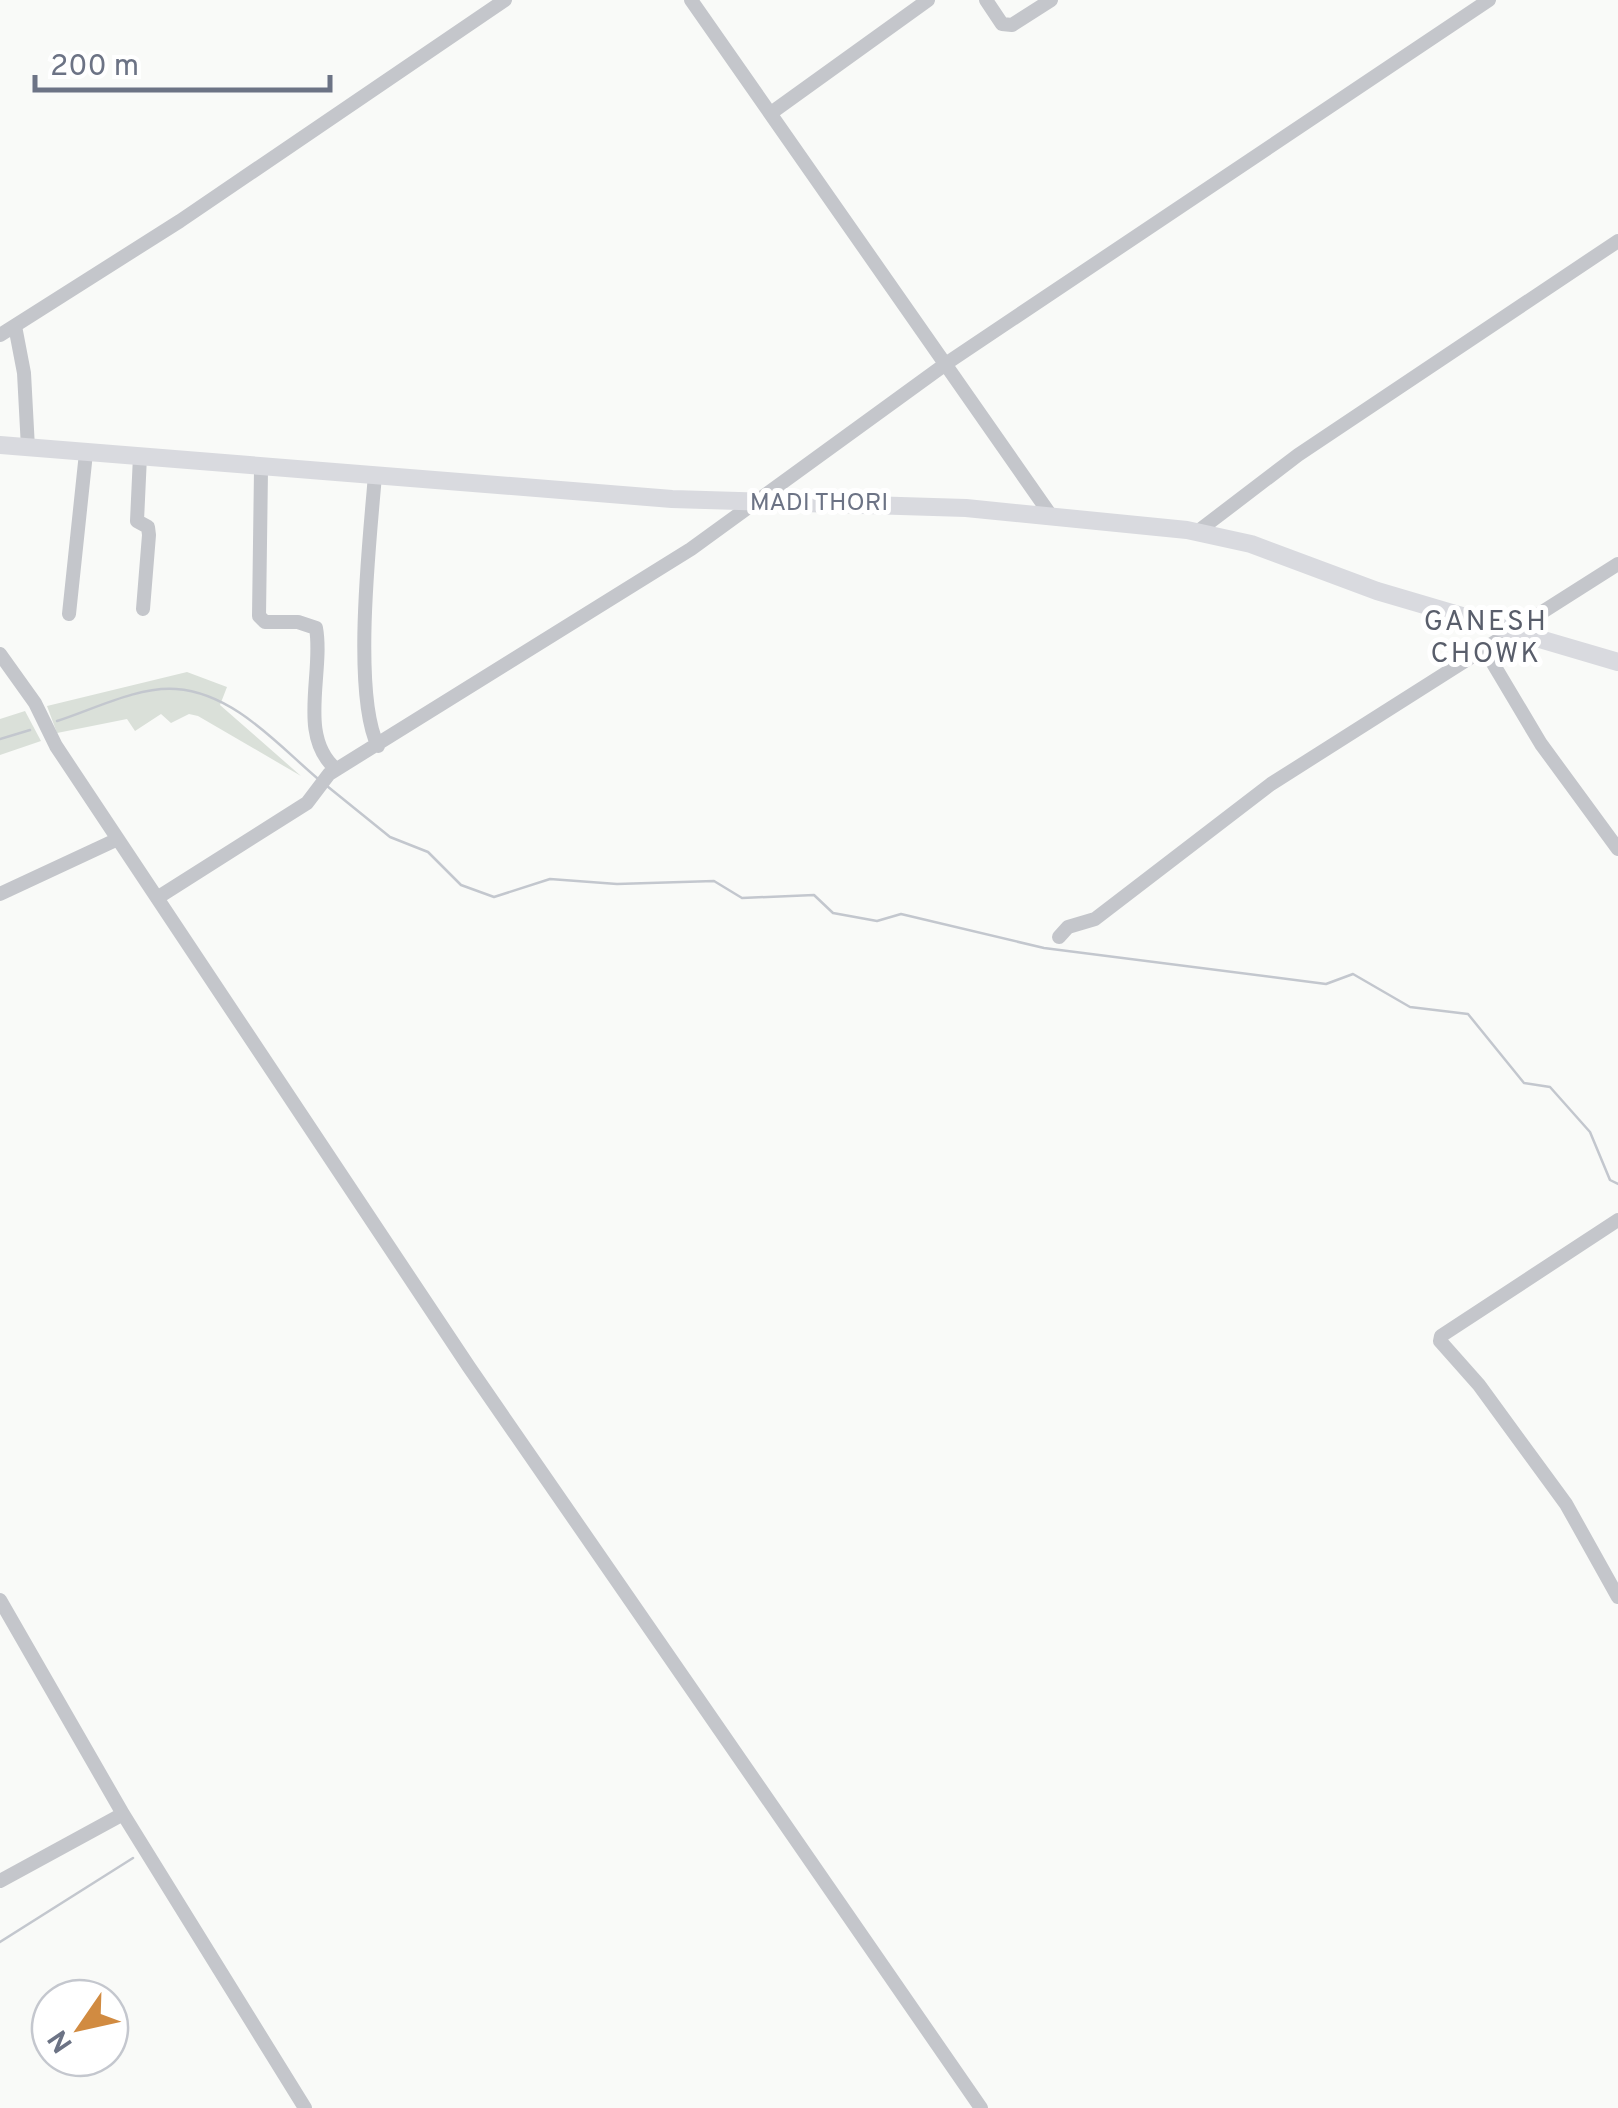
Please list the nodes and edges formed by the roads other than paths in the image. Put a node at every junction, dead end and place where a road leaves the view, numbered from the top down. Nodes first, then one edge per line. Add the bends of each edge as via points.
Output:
1 (504, 0) edge
2 (691, 0) edge
3 (928, 0) edge
4 (986, 0) edge
5 (1051, 0) edge
6 (1489, 0) edge
7 (771, 113) junction
8 (1618, 241) edge
9 (15, 326) junction
10 (0, 335) edge
11 (947, 362) junction
12 (0, 446) edge
13 (28, 448) junction
14 (86, 452) junction
15 (140, 456) junction
16 (261, 470) junction
17 (374, 475) junction
18 (747, 504) junction
19 (1052, 517) junction
20 (1196, 532) junction
21 (1618, 564) edge
22 (143, 609) dead end
23 (69, 614) dead end
24 (1510, 632) junction
25 (1485, 650) junction
26 (0, 654) edge
27 (1618, 662) edge
28 (378, 746) junction
29 (333, 772) junction
30 (118, 839) junction
31 (1618, 849) edge
32 (0, 894) edge
33 (157, 898) junction
34 (1059, 936) dead end
35 (1618, 1220) edge
36 (1618, 1597) edge
37 (0, 1600) edge
38 (123, 1814) junction
39 (0, 1881) edge
40 (305, 2108) edge
41 (981, 2108) edge

1 - 9 street
2 - 7 street
3 - 7 street
4 - 5 street via 1002,24 1012,26
6 - 11 street
7 - 11 street
8 - 20 street via 1298,455
9 - 10 street
9 - 13 street
11 - 18 street
11 - 19 street
12 - 13 main road, MADI THORI
13 - 14 main road, MADI THORI
14 - 15 main road, MADI THORI
14 - 23 street
15 - 16 main road, MADI THORI
15 - 22 street via 137,520 149,535
16 - 17 main road, MADI THORI
16 - 29 street via 259,616 316,628 315,730
17 - 18 main road, MADI THORI
17 - 28 street via 365,619 369,713
18 - 19 main road, MADI THORI via 840,501
18 - 28 street via 691,549
19 - 20 main road, MADI THORI
20 - 24 main road, MADI THORI via 1251,544
21 - 24 street
24 - 25 street
24 - 27 main road, MADI THORI
25 - 31 street via 1541,744
25 - 34 street via 1271,784 1095,919
26 - 30 street
28 - 29 street
29 - 33 street via 319,792
30 - 32 street
30 - 33 street
33 - 41 street via 480,1383
35 - 36 street via 1440,1341 1566,1504
37 - 38 street
38 - 39 street
38 - 40 street

